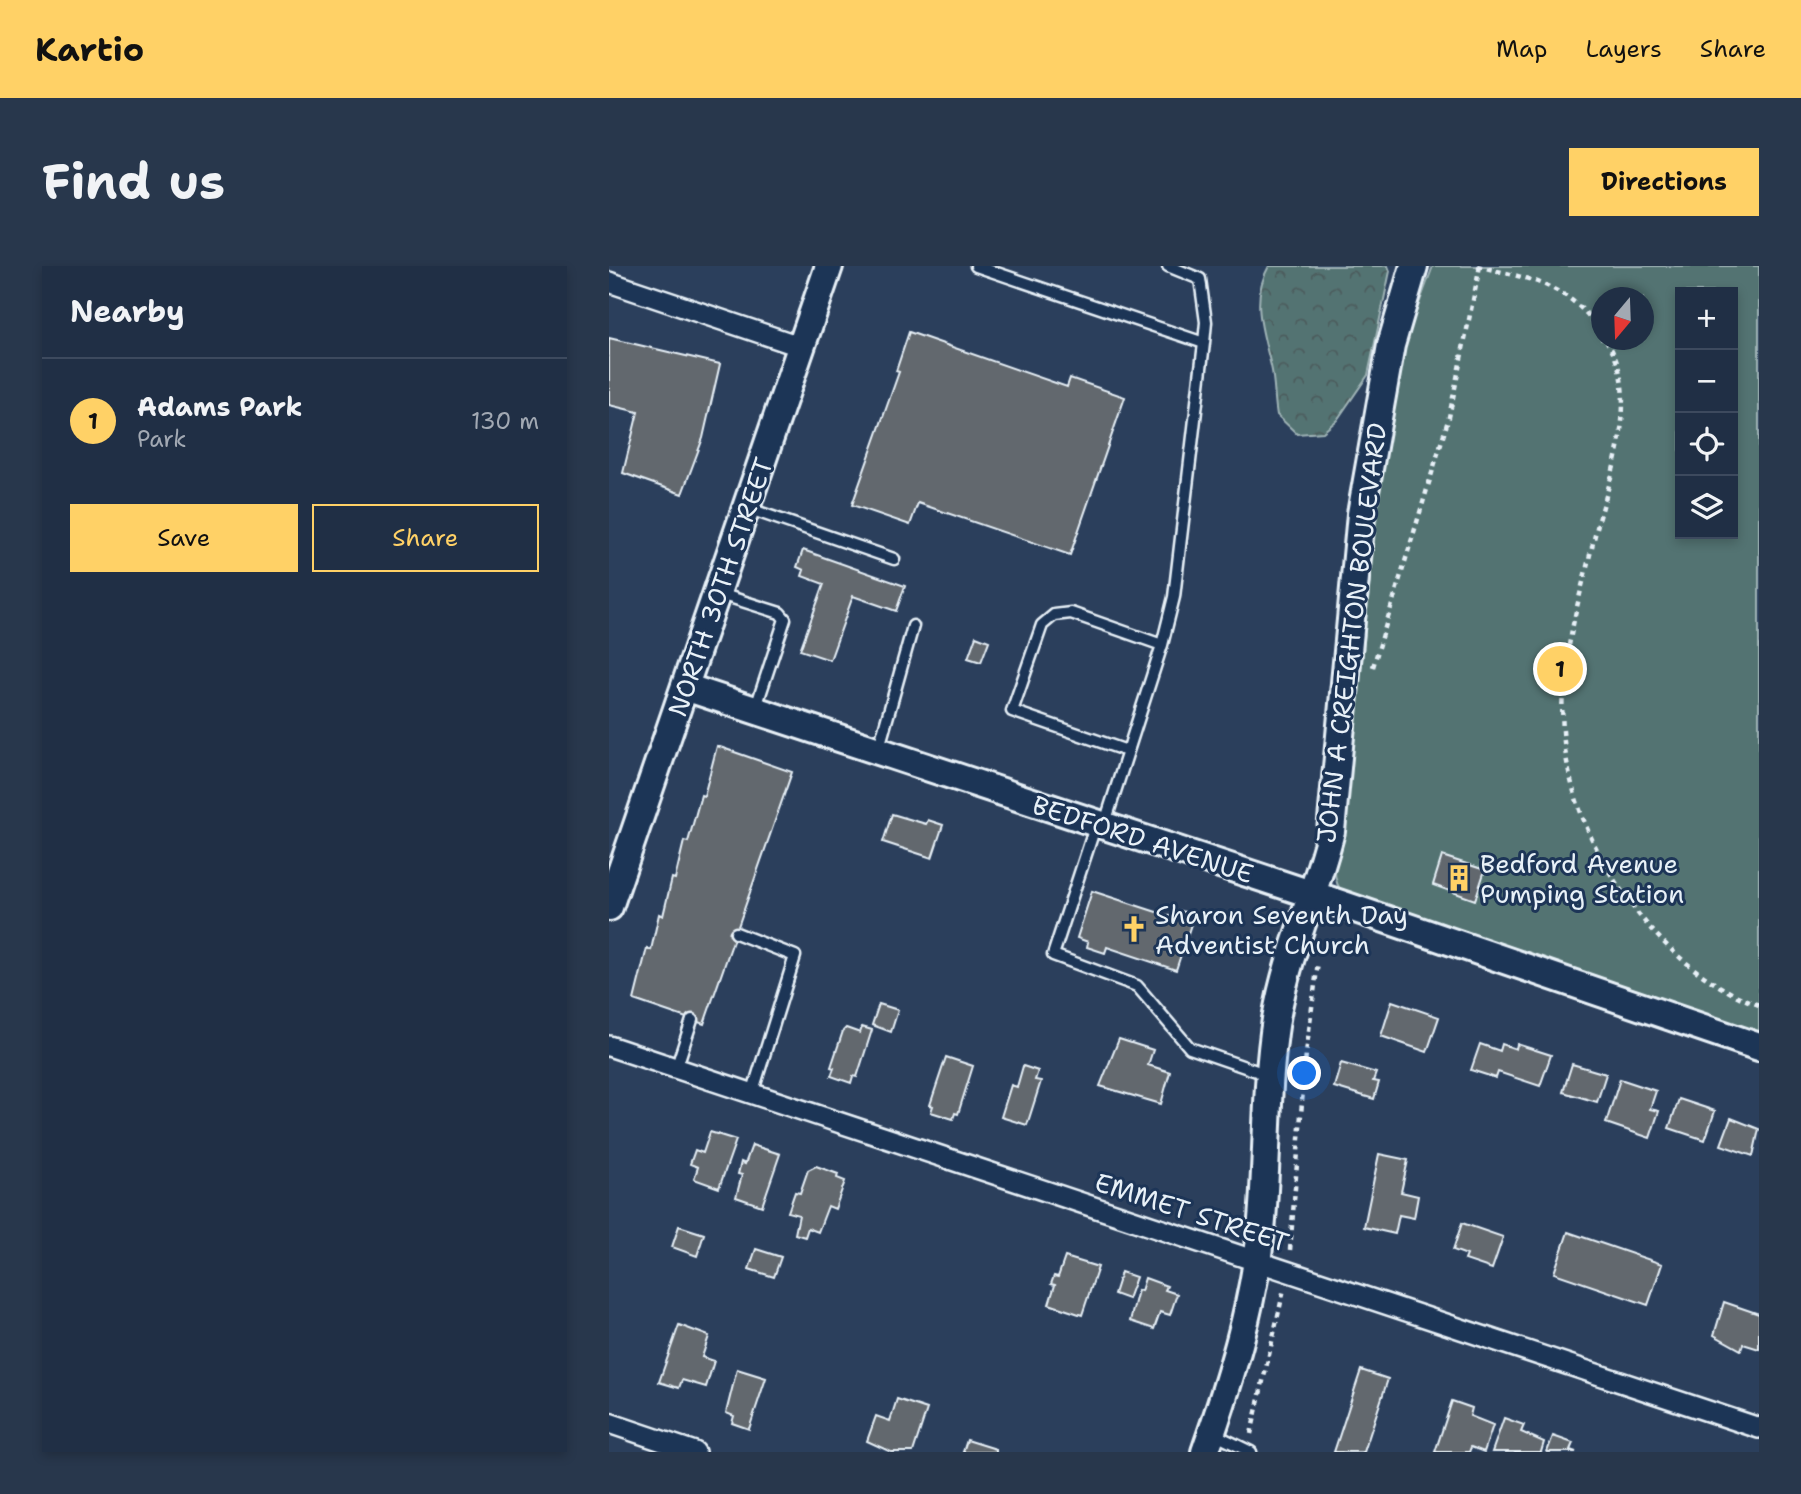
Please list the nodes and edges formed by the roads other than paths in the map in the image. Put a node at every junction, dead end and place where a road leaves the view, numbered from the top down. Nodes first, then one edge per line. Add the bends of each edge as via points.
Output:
1 (829, 266) edge
2 (976, 266) edge
3 (1168, 266) edge
4 (1414, 266) edge
5 (609, 282) edge
6 (1204, 344) junction
7 (802, 347) junction
8 (747, 508) junction
9 (894, 559) dead end
10 (717, 593) junction
11 (913, 626) dead end
12 (1162, 645) junction
13 (685, 687) junction
14 (755, 711) junction
15 (1127, 751) junction
16 (878, 752) junction
17 (1100, 825) junction
18 (618, 854) edge
19 (1311, 894) junction
20 (609, 907) edge
21 (736, 933) dead end
22 (692, 1020) dead end
23 (609, 1046) edge
24 (1759, 1047) edge
25 (676, 1069) junction
26 (1270, 1076) junction
27 (752, 1094) junction
28 (1257, 1261) junction
29 (609, 1423) edge
30 (1759, 1428) edge
31 (1208, 1443) edge
32 (1249, 1451) edge
33 (695, 1452) edge

1 - 7 street, NORTH 30TH STREET
2 - 6 lane
3 - 6 lane via 1200,279
4 - 19 street, JOHN A CREIGHTON BOULEVARD via 1377,412 1361,514 1335,807 1324,861
5 - 7 street
6 - 12 lane via 1174,597
7 - 8 street, NORTH 30TH STREET
8 - 9 lane
8 - 10 street, NORTH 30TH STREET
10 - 13 street, NORTH 30TH STREET
10 - 14 lane via 780,613 785,619
11 - 16 lane
12 - 15 lane
12 - 15 lane via 1070,613 1054,615 1042,625 1012,711
13 - 14 street, BEDFORD AVENUE
13 - 18 street, NORTH 30TH STREET
14 - 16 street, BEDFORD AVENUE
15 - 17 lane
16 - 17 street, BEDFORD AVENUE
17 - 19 street, BEDFORD AVENUE
17 - 26 lane via 1053,955 1137,986 1190,1048
18 - 20 street, NORTH 30TH STREET
19 - 24 street, BEDFORD AVENUE
19 - 26 street, JOHN A CREIGHTON BOULEVARD via 1289,957
21 - 27 lane via 795,956
22 - 25 lane
23 - 25 street, EMMET STREET
25 - 27 street, EMMET STREET
26 - 28 street, JOHN A CREIGHTON BOULEVARD
27 - 28 street, EMMET STREET
28 - 30 street, EMMET STREET
28 - 31 street, JOHN A CREIGHTON BOULEVARD via 1237,1351
29 - 33 street
31 - 32 lane

